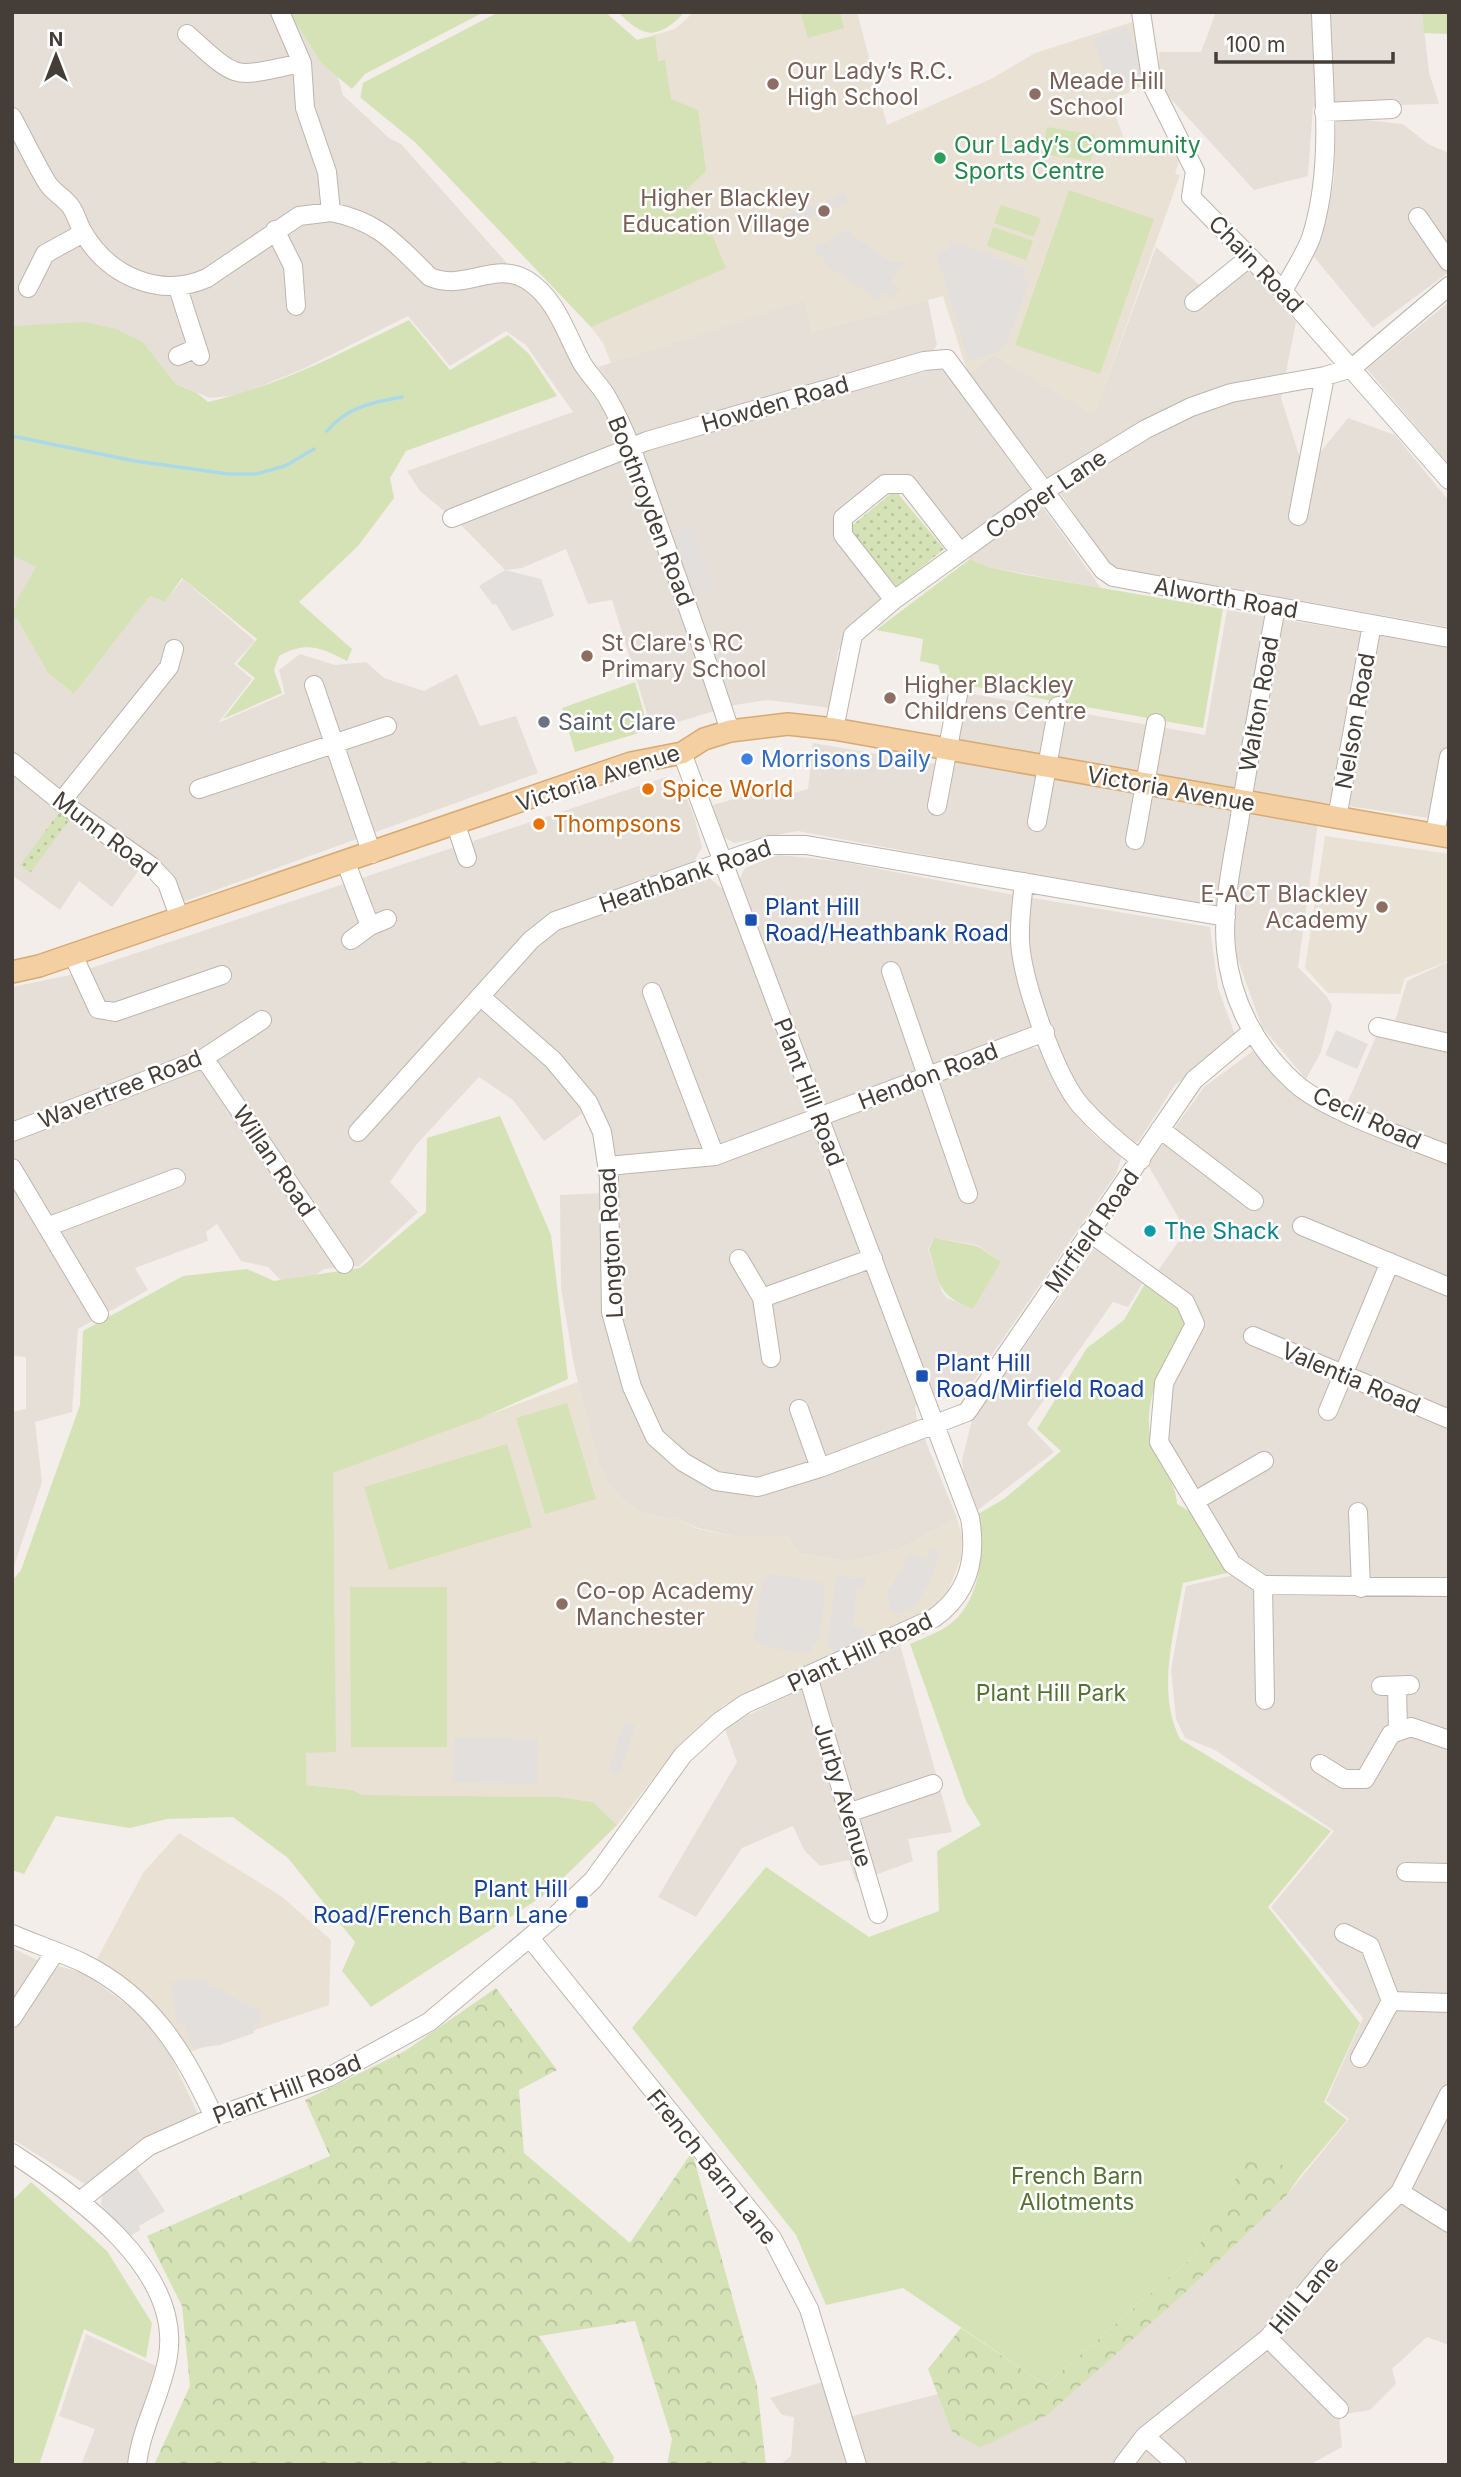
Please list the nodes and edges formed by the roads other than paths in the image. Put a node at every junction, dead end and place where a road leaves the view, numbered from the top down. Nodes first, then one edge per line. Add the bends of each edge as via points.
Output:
1 (280, 12) edge
2 (1141, 12) edge
3 (1321, 12) edge
4 (184, 32) dead end
5 (302, 63) junction
6 (1392, 110) dead end
7 (1324, 112) junction
8 (12, 117) edge
9 (18, 139) edge
10 (331, 212) junction
11 (1418, 217) dead end
12 (275, 230) junction
13 (83, 233) junction
14 (1250, 257) junction
15 (1449, 262) edge
16 (1449, 286) edge
17 (28, 288) dead end
18 (178, 288) junction
19 (1283, 291) junction
20 (1194, 302) dead end
21 (296, 306) dead end
22 (177, 356) dead end
23 (1352, 368) junction
24 (1325, 376) junction
25 (630, 447) junction
26 (1449, 480) edge
27 (1046, 490) junction
28 (1298, 516) dead end
29 (452, 518) dead end
30 (960, 552) junction
31 (894, 600) junction
32 (1276, 607) junction
33 (1372, 624) junction
34 (1449, 638) edge
35 (174, 649) dead end
36 (314, 685) dead end
37 (959, 689) dead end
38 (1058, 706) dead end
39 (1156, 723) dead end
40 (387, 726) dead end
41 (834, 729) junction
42 (730, 731) junction
43 (334, 744) junction
44 (947, 749) junction
45 (682, 753) junction
46 (1449, 757) edge
47 (12, 762) edge
48 (1047, 766) junction
49 (1144, 784) junction
50 (199, 789) dead end
51 (1242, 801) junction
52 (61, 802) junction
53 (937, 806) dead end
54 (1338, 818) junction
55 (1037, 822) dead end
56 (456, 825) junction
57 (1442, 835) edge
58 (1135, 841) dead end
59 (372, 854) junction
60 (467, 858) dead end
61 (723, 861) junction
62 (346, 863) junction
63 (1024, 882) junction
64 (1226, 916) junction
65 (180, 919) junction
66 (351, 940) dead end
67 (73, 955) junction
68 (891, 971) dead end
69 (12, 972) edge
70 (222, 975) dead end
71 (652, 992) dead end
72 (480, 996) junction
73 (262, 1020) dead end
74 (1378, 1027) dead end
75 (1045, 1032) junction
76 (1250, 1033) junction
77 (1449, 1043) edge
78 (204, 1058) junction
79 (929, 1077) junction
80 (818, 1117) junction
81 (1160, 1129) junction
82 (12, 1132) edge
83 (358, 1132) dead end
84 (1449, 1155) edge
85 (715, 1156) junction
86 (1142, 1160) junction
87 (608, 1166) junction
88 (12, 1168) edge
89 (176, 1178) dead end
90 (968, 1194) dead end
91 (1254, 1201) dead end
92 (1302, 1226) dead end
93 (47, 1227) junction
94 (1089, 1231) junction
95 (873, 1258) junction
96 (738, 1259) dead end
97 (1390, 1262) junction
98 (344, 1264) dead end
99 (1449, 1287) edge
100 (762, 1298) junction
101 (100, 1314) dead end
102 (1253, 1336) dead end
103 (771, 1358) dead end
104 (1342, 1376) junction
105 (799, 1409) dead end
106 (1328, 1411) dead end
107 (1449, 1419) edge
108 (934, 1426) junction
109 (1264, 1461) dead end
110 (820, 1468) junction
111 (1195, 1501) junction
112 (1357, 1512) dead end
113 (1263, 1585) junction
114 (1449, 1587) edge
115 (1361, 1588) junction
116 (808, 1676) junction
117 (1396, 1686) dead end
118 (1265, 1700) dead end
119 (1398, 1731) junction
120 (1449, 1740) edge
121 (1320, 1764) dead end
122 (933, 1784) dead end
123 (848, 1812) junction
124 (1406, 1872) dead end
125 (1449, 1873) edge
126 (878, 1914) dead end
127 (1344, 1933) dead end
128 (12, 1934) edge
129 (530, 1938) junction
130 (55, 1952) junction
131 (1391, 2001) junction
132 (1449, 2003) edge
133 (12, 2018) edge
134 (1360, 2058) dead end
135 (1449, 2094) edge
136 (214, 2117) junction
137 (1444, 2119) edge
138 (12, 2153) edge
139 (1400, 2192) junction
140 (81, 2200) junction
141 (1449, 2223) edge
142 (1268, 2338) junction
143 (1339, 2409) dead end
144 (1145, 2437) junction
145 (136, 2465) edge
146 (857, 2465) edge
147 (1123, 2465) edge
148 (1177, 2465) edge

1 - 5 street
2 - 14 street, Chain Road via 1152,85 1195,171 1191,197
3 - 7 street
4 - 5 street via 238,75
5 - 10 street via 305,107 327,172
6 - 7 street
7 - 19 street via 1320,205 1310,241
8 - 9 street
9 - 13 street via 50,187 71,207
10 - 12 street via 299,216
10 - 25 street, Boothroyden Road via 378,228 430,277 441,281 462,283 504,272 530,282 559,315
11 - 15 street
12 - 18 street via 207,278
12 - 21 street via 293,266
13 - 17 street via 45,254 29,269
13 - 18 street via 108,261 132,278
14 - 19 street, Chain Road
14 - 20 street
16 - 23 street
18 - 22 street via 198,352
19 - 23 street, Chain Road
23 - 24 street, Cooper Lane
23 - 26 street, Chain Road
24 - 27 street, Cooper Lane via 1231,393 1191,407
24 - 28 street
25 - 27 street, Howden Road via 910,365 947,359
25 - 29 street, Howden Road
25 - 42 street, Boothroyden Road
27 - 30 street, Cooper Lane
27 - 32 street, Alworth Road via 1103,570 1113,577
30 - 31 street, Cooper Lane
30 - 31 street via 907,484 885,484 843,518 843,535
31 - 41 street, Cooper Lane via 853,635
32 - 33 street, Alworth Road
32 - 51 street, Walton Road
33 - 34 street, Alworth Road
33 - 54 street, Nelson Road
35 - 52 street via 169,667
36 - 43 street
37 - 44 street
38 - 48 street
39 - 49 street
40 - 43 street
41 - 42 main road, Victoria Avenue via 788,724
41 - 44 main road, Victoria Avenue
42 - 45 main road, Victoria Avenue
43 - 50 street
43 - 59 street
44 - 48 main road, Victoria Avenue
44 - 53 street
45 - 56 main road, Victoria Avenue via 631,763
45 - 61 street, Plant Hill Road
46 - 57 street
47 - 52 street, Munn Road
48 - 49 main road, Victoria Avenue
48 - 55 street
49 - 51 main road, Victoria Avenue
49 - 58 street
51 - 54 main road, Victoria Avenue
51 - 64 street, Cecil Road
52 - 65 street, Munn Road via 160,874
54 - 57 main road, Victoria Avenue
56 - 59 main road, Victoria Avenue
56 - 60 street
59 - 62 main road, Victoria Avenue
61 - 63 street, Heathbank Road via 770,845 798,844
61 - 72 street, Heathbank Road via 555,921 531,940
61 - 80 street, Plant Hill Road
62 - 65 main road, Victoria Avenue
62 - 66 street via 378,922
63 - 64 street, Heathbank Road
63 - 75 street via 1021,954
64 - 76 street, Cecil Road via 1228,962
65 - 67 main road, Victoria Avenue
67 - 69 main road, Victoria Avenue
67 - 70 street via 97,1009 106,1013
68 - 79 street
71 - 85 street
72 - 83 street, Heathbank Road
72 - 87 street, Longton Road via 553,1060 588,1102 602,1132
73 - 78 street, Wavertree Road
74 - 77 street
75 - 79 street, Hendon Road
75 - 86 street via 1080,1104
76 - 81 street, Mirfield Road via 1194,1080
76 - 84 street, Cecil Road via 1296,1084 1341,1110
78 - 82 street, Wavertree Road
78 - 98 street, Willan Road
79 - 80 street, Hendon Road
79 - 90 street
80 - 85 street, Hendon Road
80 - 95 street, Plant Hill Road
81 - 86 street, Mirfield Road
81 - 91 street
85 - 87 street, Hendon Road
86 - 94 street, Mirfield Road
87 - 110 street, Longton Road via 611,1312 632,1387 655,1437 683,1462 716,1481 758,1487
88 - 93 street
89 - 93 street
92 - 97 street
93 - 101 street
94 - 108 street, Mirfield Road via 967,1412
94 - 111 street via 1185,1302 1195,1324 1164,1383 1159,1442
95 - 100 street
95 - 108 street, Plant Hill Road
96 - 100 street
97 - 99 street
97 - 104 street
100 - 103 street
102 - 104 street, Valentia Road
104 - 106 street
104 - 107 street, Valentia Road
105 - 110 street
108 - 110 street, Longton Road
108 - 116 street, Plant Hill Road via 970,1518 974,1551 963,1586 954,1602 934,1618
109 - 111 street
111 - 113 street via 1232,1564
112 - 115 street
113 - 115 street
113 - 118 street
114 - 115 street
116 - 123 street, Jurby Avenue
116 - 129 street, Plant Hill Road via 746,1704 701,1737 683,1755 593,1880
117 - 119 street
119 - 120 street via 1411,1727
119 - 121 street via 1391,1734 1365,1779 1344,1779
122 - 123 street
123 - 126 street, Jurby Avenue
124 - 125 street
127 - 131 street via 1370,1946
128 - 130 street
129 - 136 street, Plant Hill Road via 429,2022 378,2053 329,2077
129 - 146 street, French Barn Lane via 772,2238 809,2309
130 - 133 street
130 - 136 street via 96,1970 146,2008 191,2066
131 - 132 street
131 - 134 street
135 - 137 street, Hill Lane
136 - 140 street, Plant Hill Road via 149,2146
137 - 139 street, Hill Lane
138 - 140 street
139 - 141 street
139 - 142 street, Hill Lane via 1334,2258
140 - 145 street via 147,2272 168,2329 168,2356
142 - 143 street
142 - 144 street, Hill Lane
144 - 147 street, Hill Lane
144 - 148 street

